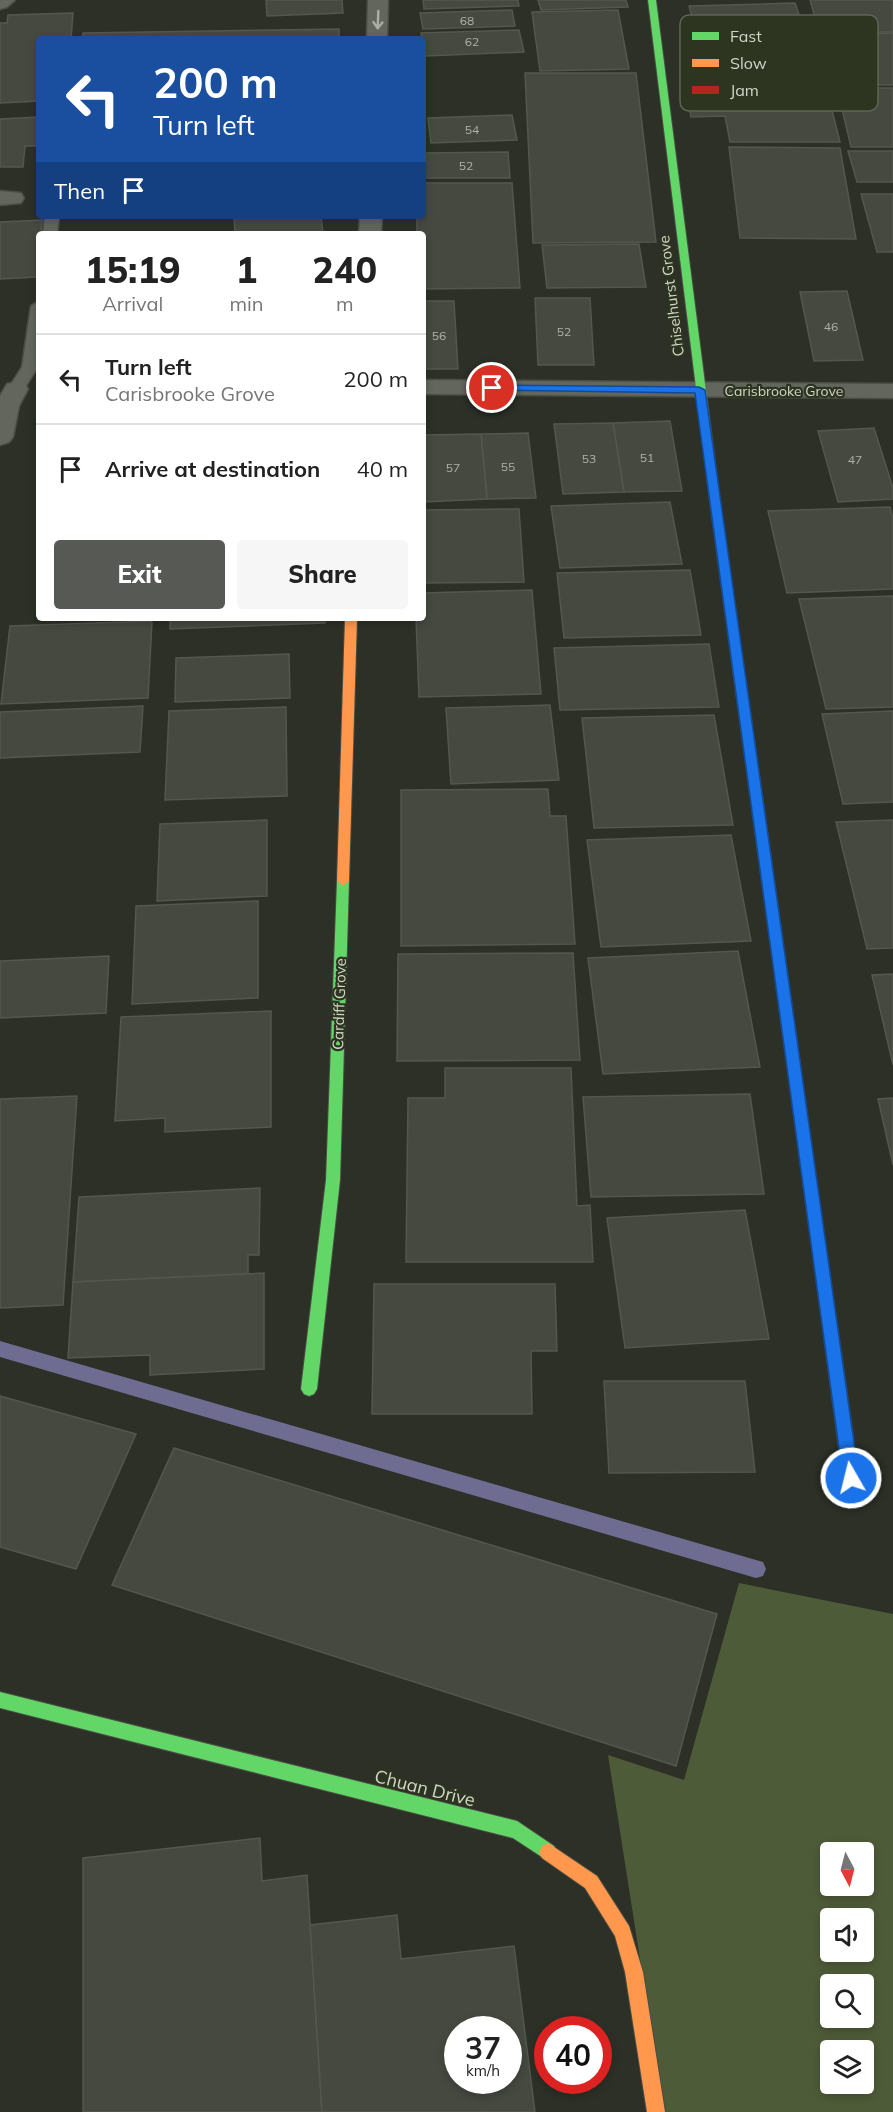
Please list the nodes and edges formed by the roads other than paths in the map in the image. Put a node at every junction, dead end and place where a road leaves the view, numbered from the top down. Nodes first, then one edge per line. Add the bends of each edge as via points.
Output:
1 (5, 0) edge
2 (378, 0) edge
3 (652, 0) edge
4 (0, 3) edge
5 (377, 36) edge
6 (36, 326) edge
7 (426, 387) edge
8 (18, 389) edge
9 (699, 390) junction
10 (893, 391) edge
11 (0, 437) edge
12 (351, 621) edge
13 (309, 1389) dead end
14 (851, 1478) dead end
15 (0, 1700) edge
16 (656, 2112) edge

1 - 4 street
2 -> 5 street
3 - 9 street, Chiselhurst Grove
6 - 8 lane via 30,367
7 - 9 street, Carisbrooke Grove
8 - 11 street via 7,406
9 - 10 street, Carisbrooke Grove
9 - 14 street, Chiselhurst Grove
12 - 13 street, Cardiff Grove via 333,1180
15 - 16 street, Chuan Drive via 517,1830 591,1882 623,1932 634,1972

